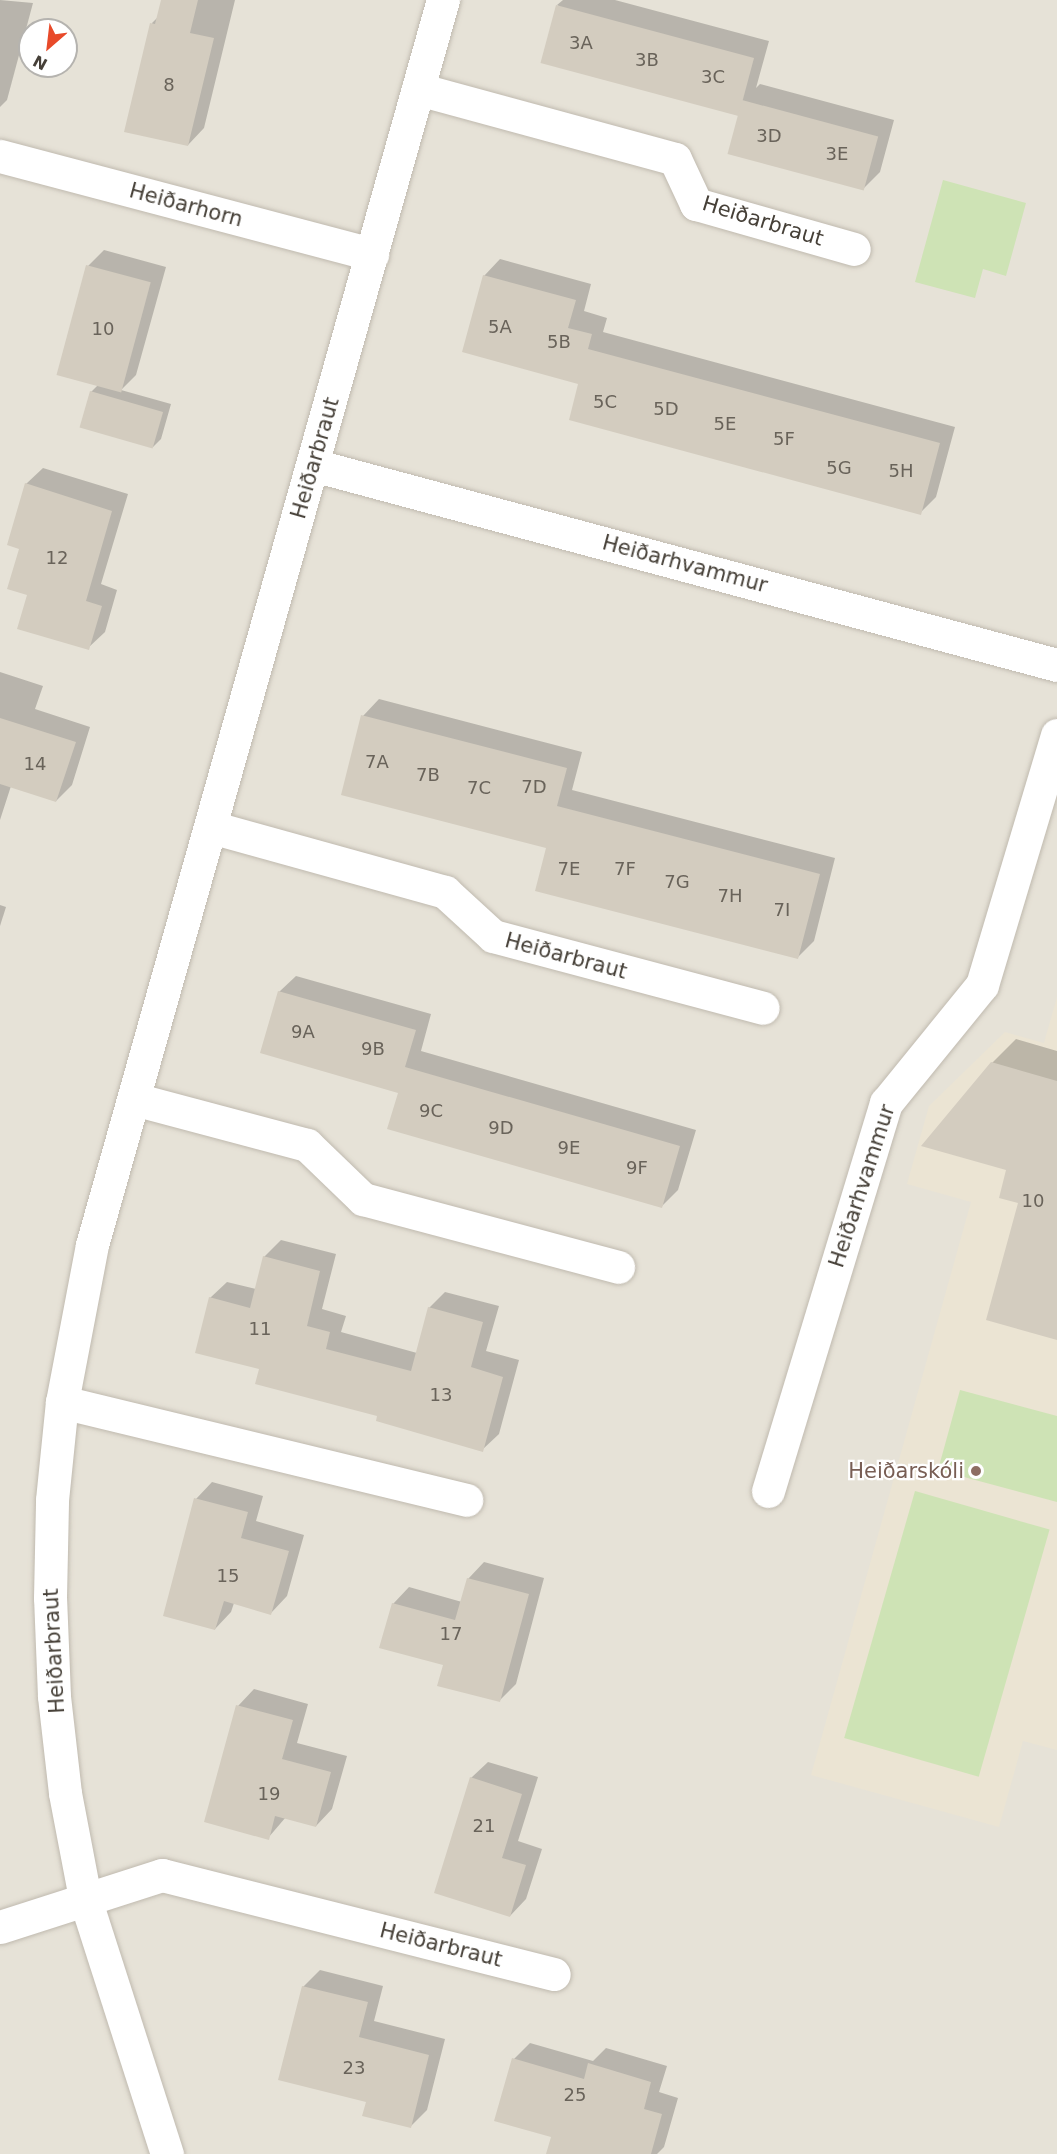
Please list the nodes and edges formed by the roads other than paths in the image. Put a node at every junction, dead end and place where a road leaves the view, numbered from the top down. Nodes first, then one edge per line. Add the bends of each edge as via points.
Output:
1 (443, 0) edge
2 (418, 89) junction
3 (0, 156) edge
4 (854, 249) dead end
5 (372, 254) junction
6 (313, 465) junction
7 (1057, 664) edge
8 (1057, 735) edge
9 (211, 827) junction
10 (763, 1008) dead end
11 (134, 1099) junction
12 (618, 1267) dead end
13 (62, 1402) junction
14 (768, 1491) dead end
15 (466, 1500) dead end
16 (85, 1898) junction
17 (0, 1927) edge
18 (554, 1974) dead end
19 (167, 2154) edge

1 - 2 street, Heiðarbraut
2 - 4 street, Heiðarbraut via 675,159 696,204
2 - 5 street, Heiðarbraut
3 - 5 street, Heiðarhorn
5 - 6 street, Heiðarbraut
6 - 7 street, Heiðarhvammur
6 - 9 street, Heiðarbraut
8 - 14 street, Heiðarhvammur via 982,985 886,1103
9 - 10 street, Heiðarbraut via 445,892 494,936
9 - 11 street, Heiðarbraut
11 - 12 street via 307,1145 363,1198
11 - 13 street, Heiðarbraut via 92,1245
13 - 15 street
13 - 16 street, Heiðarbraut via 52,1500 54,1696 65,1793
16 - 17 street
16 - 18 street, Heiðarbraut via 162,1875
16 - 19 street, Heiðarbraut

